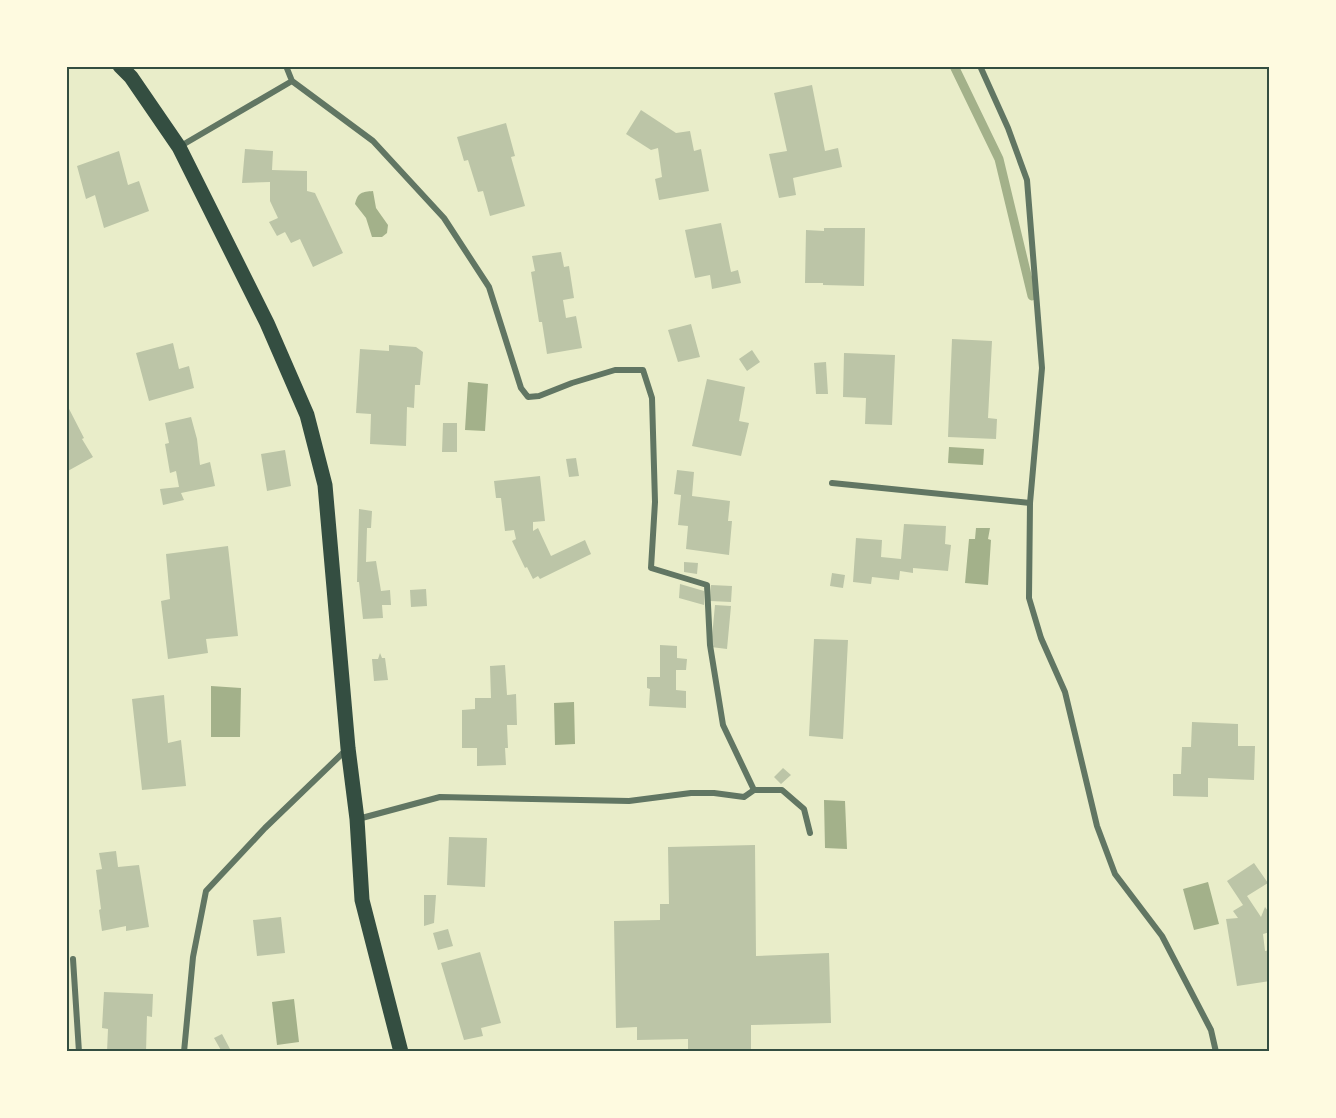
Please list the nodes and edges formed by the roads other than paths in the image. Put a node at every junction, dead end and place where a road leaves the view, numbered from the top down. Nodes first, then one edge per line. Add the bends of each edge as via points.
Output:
1 (120, 66) edge
2 (286, 66) edge
3 (980, 66) edge
4 (292, 81) junction
5 (178, 147) junction
6 (832, 483) dead end
7 (1029, 503) junction
8 (348, 748) junction
9 (754, 790) junction
10 (357, 819) junction
11 (810, 833) dead end
12 (73, 959) dead end
13 (79, 1052) edge
14 (184, 1052) edge
15 (401, 1052) edge
16 (1216, 1052) edge

1 - 5 main road
2 - 4 street
3 - 7 street via 1027,180 1042,368
4 - 5 street
4 - 9 street via 373,141 444,218 489,287 521,388 528,397 615,370 643,370 652,398 655,502 651,568 707,585 710,645 723,725
5 - 8 main road via 267,323 307,416 325,485
6 - 7 street
7 - 16 street via 1029,598 1041,638 1065,692 1096,826 1115,874 1162,936 1211,1030
8 - 10 main road
8 - 14 street via 206,891 193,957
9 - 10 street via 744,797 691,793 629,801 440,797
9 - 11 street via 782,789 804,809
10 - 15 main road via 362,900
12 - 13 street

